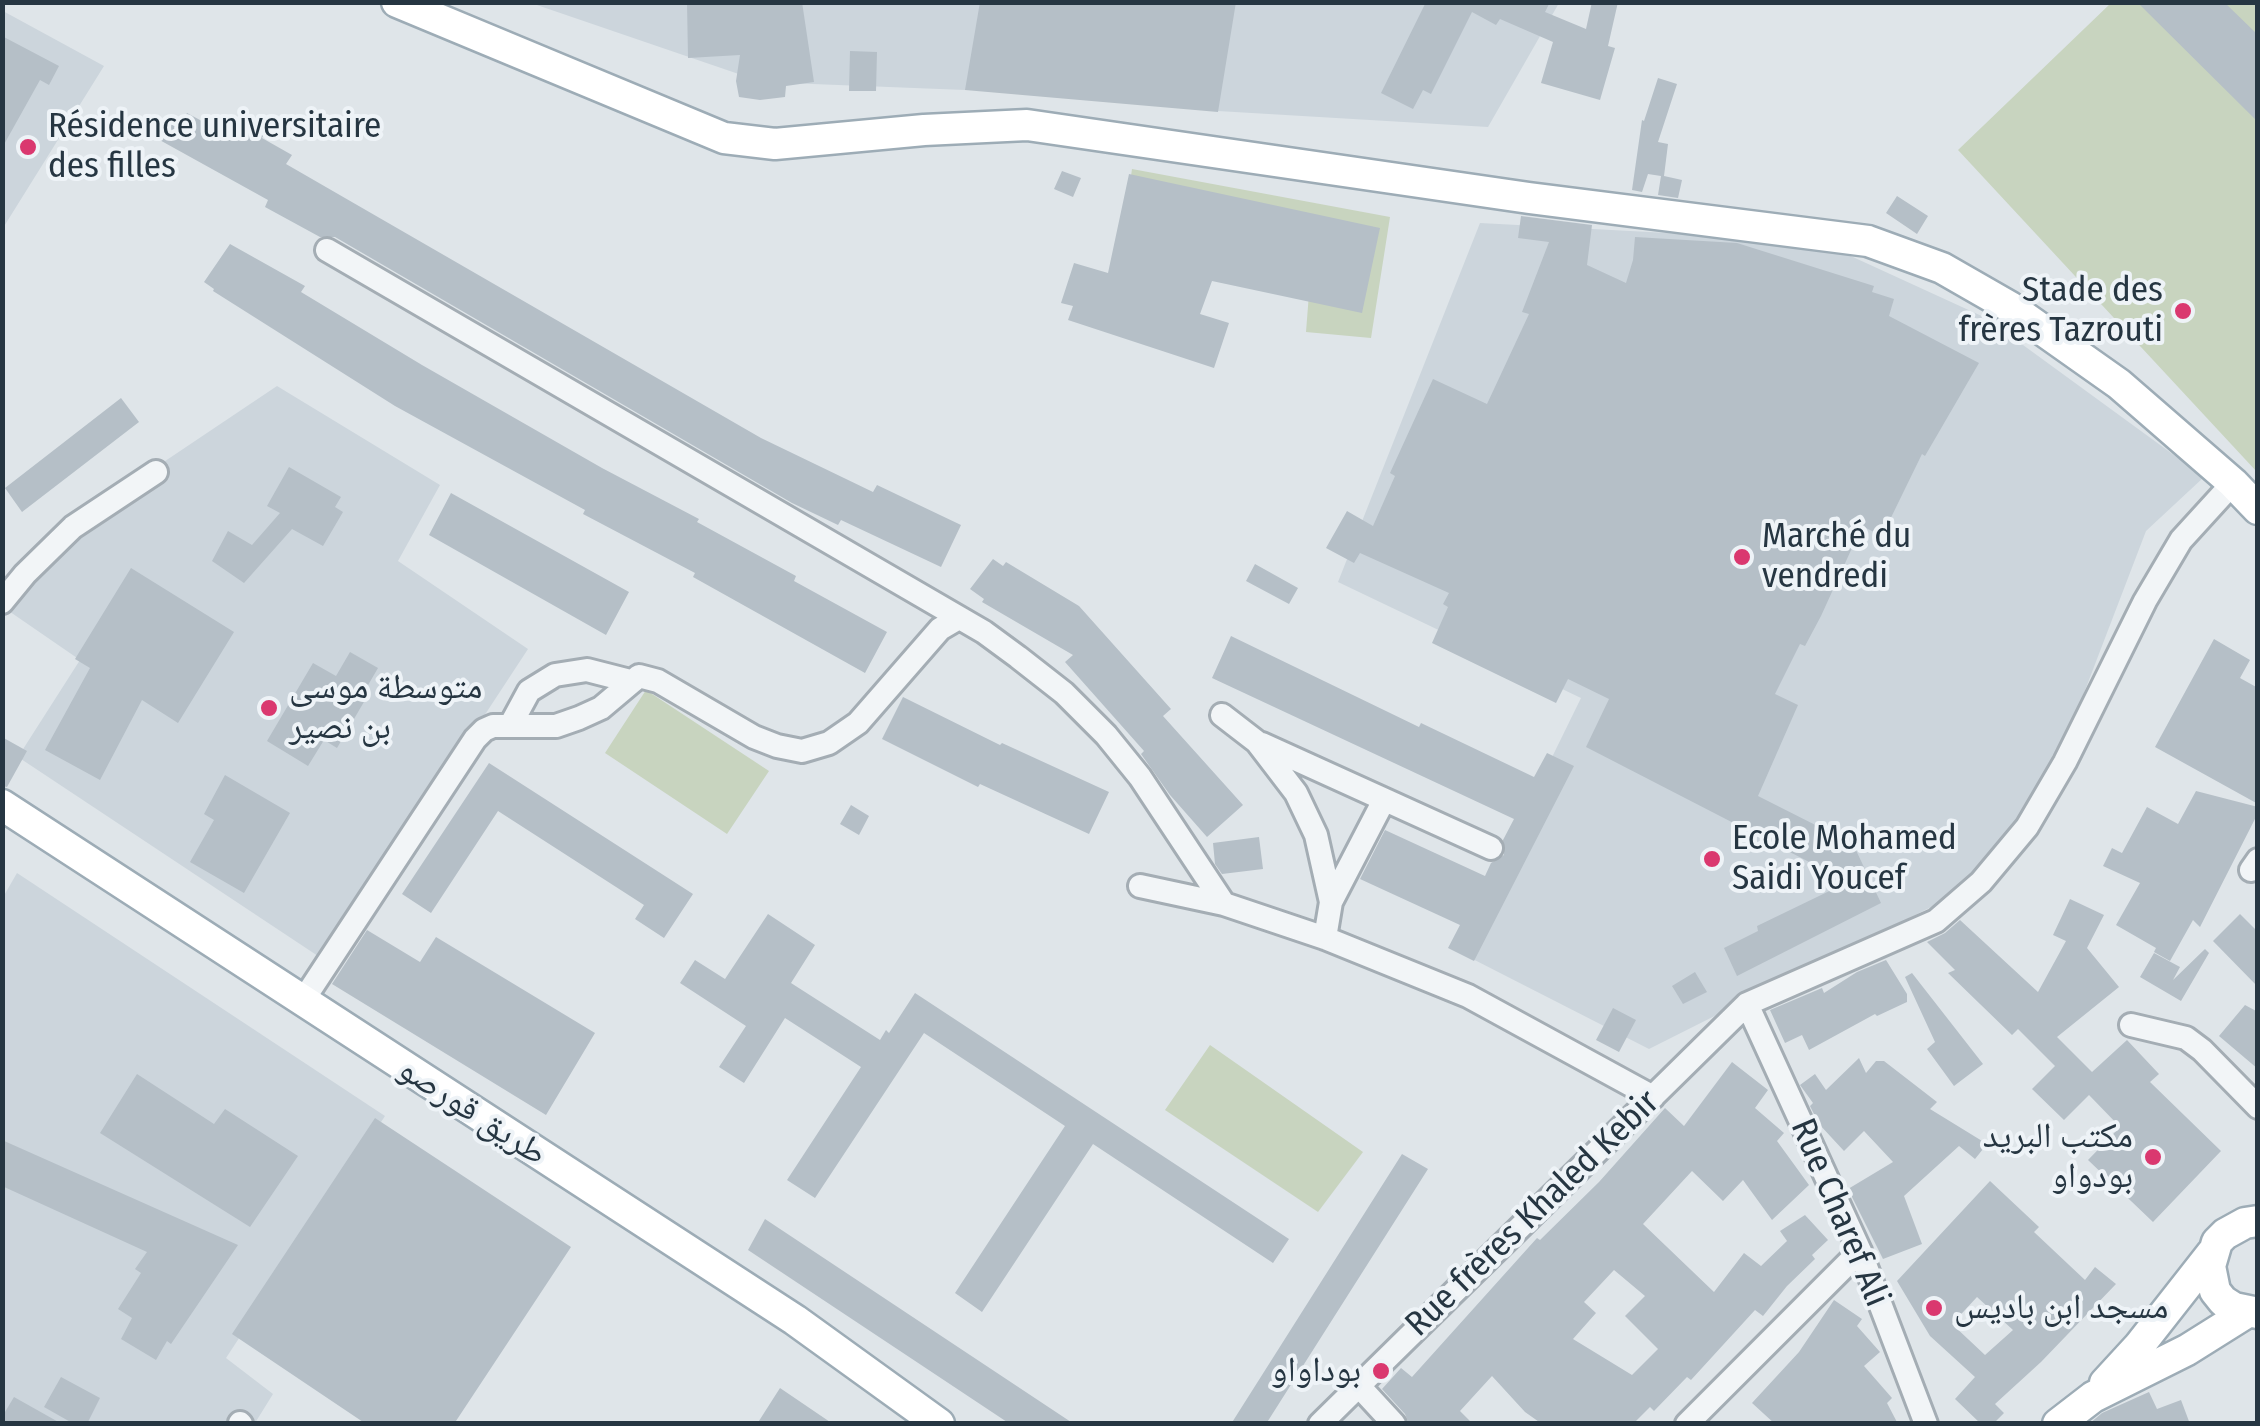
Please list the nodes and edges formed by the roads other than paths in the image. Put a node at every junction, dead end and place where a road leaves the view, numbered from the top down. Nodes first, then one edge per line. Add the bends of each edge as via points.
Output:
1 (396, 2) edge
2 (327, 250) dead end
3 (156, 472) dead end
4 (2233, 482) junction
5 (2258, 509) edge
6 (2, 602) edge
7 (957, 619) junction
8 (630, 681) junction
9 (1222, 715) dead end
10 (510, 726) junction
11 (1257, 742) junction
12 (1384, 800) junction
13 (2, 805) edge
14 (1491, 848) dead end
15 (1140, 886) dead end
16 (1331, 902) junction
17 (1224, 904) junction
18 (1325, 938) junction
19 (302, 1002) junction
20 (1747, 1004) junction
21 (2131, 1025) dead end
22 (1653, 1097) junction
23 (2258, 1108) edge
24 (2253, 1216) edge
25 (1860, 1251) junction
26 (2212, 1253) junction
27 (2252, 1313) edge
28 (1358, 1385) junction
29 (2092, 1396) junction
30 (940, 1424) edge
31 (1320, 1424) edge
32 (1394, 1424) edge
33 (1687, 1424) edge
34 (1926, 1424) edge
35 (2058, 1424) edge

1 - 4 main road via 724,138 775,144 1027,126 1868,242 1942,268 2010,307 2119,384
2 - 7 street
3 - 6 street via 73,528
4 - 5 main road
4 - 20 street via 2181,540 2065,762 2026,827 1981,882 1936,922
7 - 8 street via 940,629 858,724 802,751 754,738 648,677
7 - 17 street via 1018,656 1106,736
8 - 10 street via 580,718 556,726
8 - 10 street via 588,670 555,675 529,691
9 - 11 street
10 - 19 street via 494,726 475,739
11 - 12 street
11 - 16 street via 1296,793 1316,835
12 - 14 street
12 - 16 street
13 - 19 main road, طريق قورصو
15 - 17 street
16 - 18 street
17 - 18 street
18 - 22 street via 1468,996
19 - 30 main road, طريق قورصو via 795,1320
20 - 22 street, Rue frères Khaled Kebir
20 - 25 street, Rue Charef Ali
21 - 23 street via 2186,1038
22 - 28 street, Rue frères Khaled Kebir
24 - 26 main road via 2224,1234
25 - 33 street
25 - 34 street, Rue Charef Ali
26 - 27 main road via 2216,1290 2234,1308
26 - 29 main road
27 - 29 main road
28 - 31 street, Rue frères Khaled Kebir
28 - 32 street
29 - 35 main road

